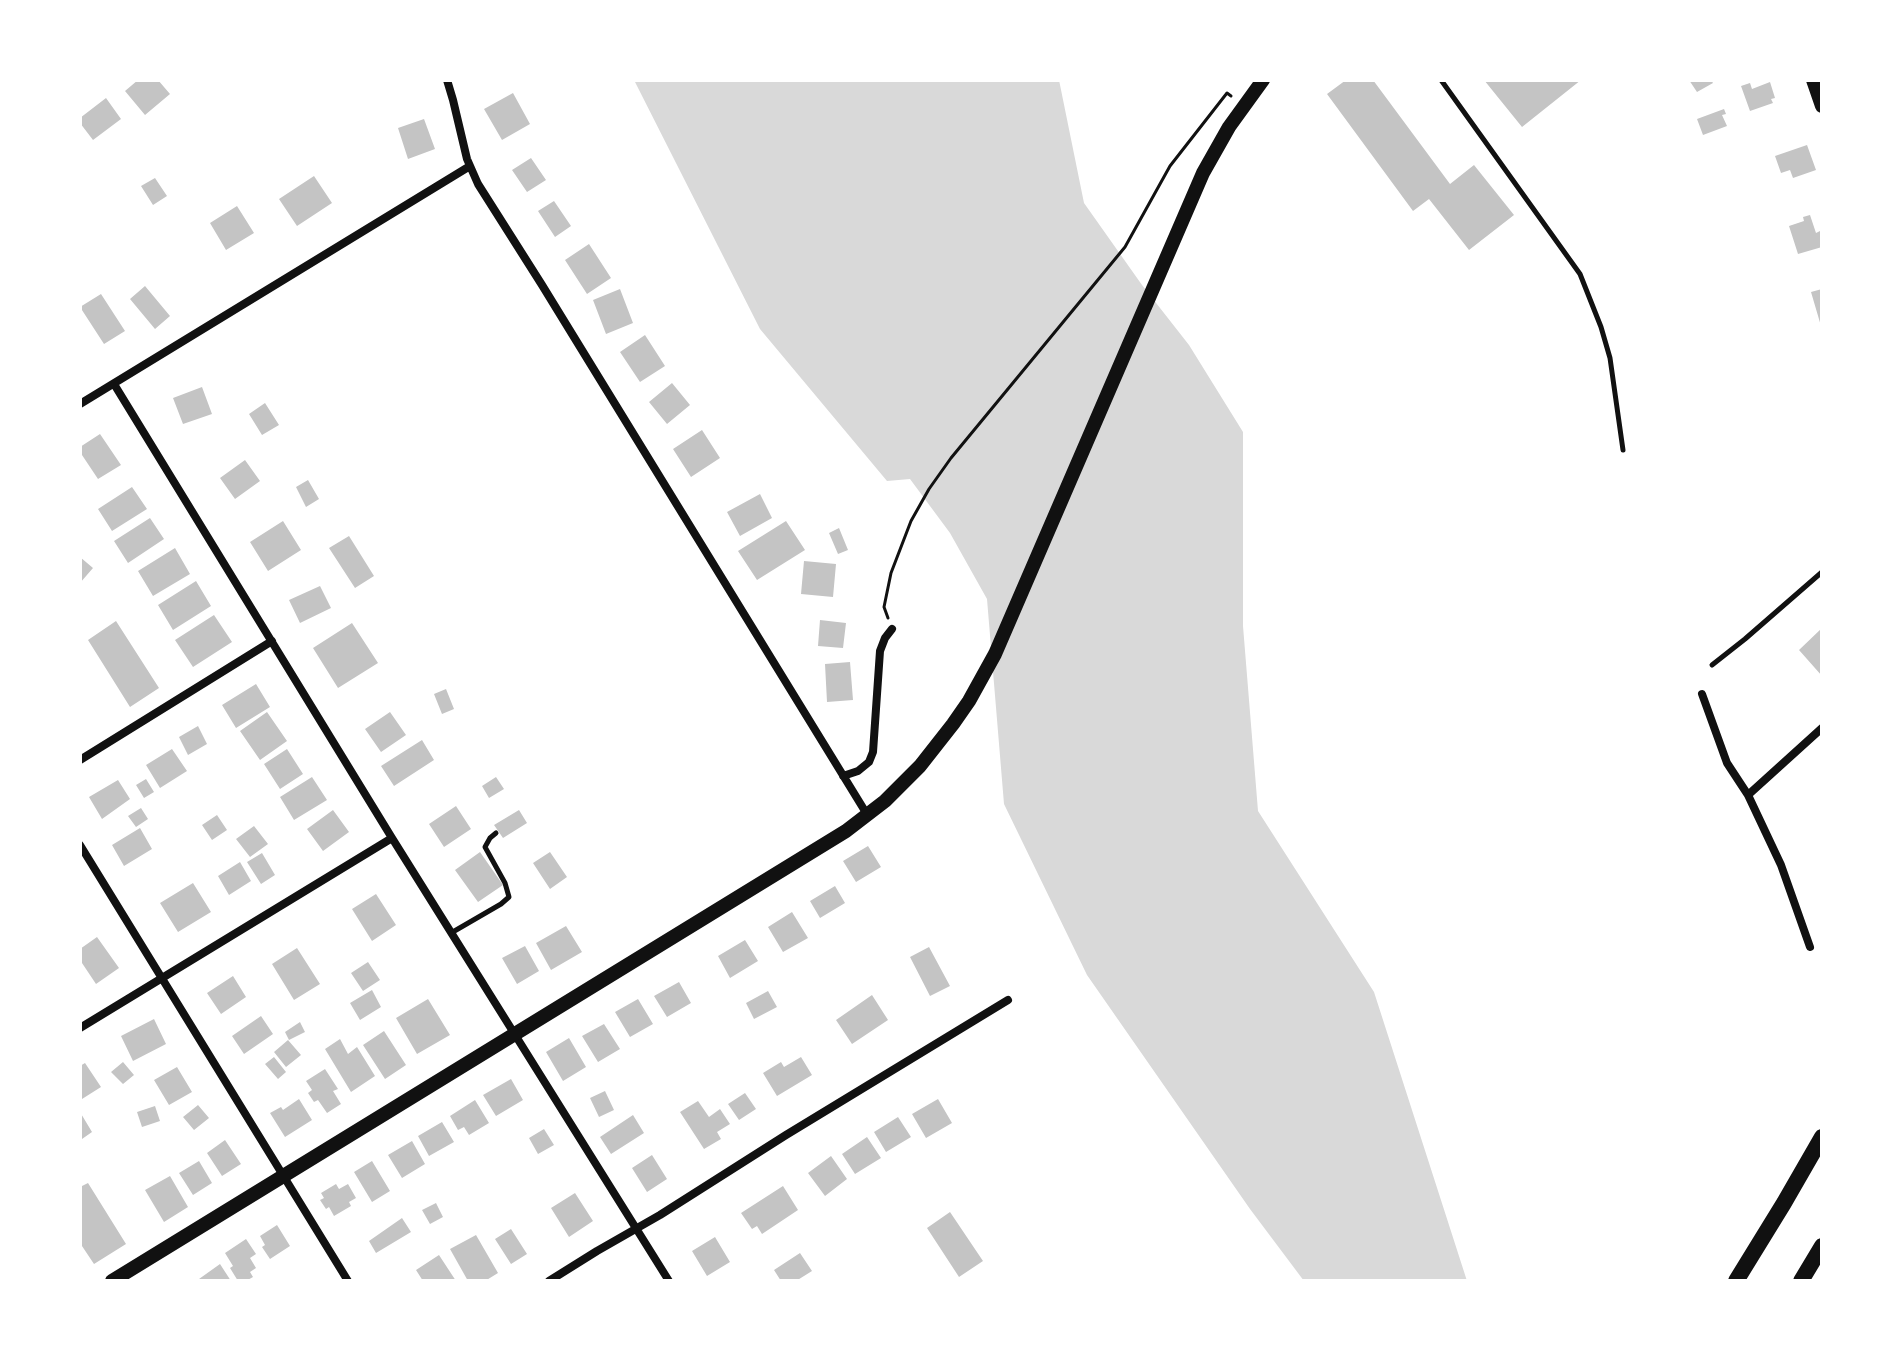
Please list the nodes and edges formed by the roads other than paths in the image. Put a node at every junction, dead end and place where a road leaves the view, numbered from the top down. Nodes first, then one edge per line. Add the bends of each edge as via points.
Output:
1 (447, 80) edge
2 (1263, 80) edge
3 (1441, 80) edge
4 (1813, 80) edge
5 (1822, 106) edge
6 (470, 166) junction
7 (114, 384) junction
8 (80, 404) edge
9 (1623, 450) dead end
10 (1822, 572) edge
11 (892, 629) road end
12 (272, 641) junction
13 (1712, 665) dead end
14 (1702, 694) dead end
15 (1822, 728) edge
16 (80, 760) edge
17 (843, 776) junction
18 (1748, 795) junction
19 (868, 816) junction
20 (496, 833) dead end
21 (392, 838) junction
22 (80, 845) edge
23 (451, 933) junction
24 (1810, 947) dead end
25 (162, 979) junction
26 (1008, 1000) dead end
27 (80, 1028) edge
28 (515, 1036) junction
29 (1822, 1137) edge
30 (284, 1176) junction
31 (636, 1229) junction
32 (1822, 1246) edge
33 (112, 1281) edge
34 (348, 1281) edge
35 (549, 1281) edge
36 (669, 1281) edge
37 (1736, 1281) edge
38 (1801, 1281) edge

1 - 6 street
2 - 19 main road via 1203,173 995,654 937,746
3 - 9 lane via 1580,274 1610,358
4 - 5 main road
6 - 7 street
6 - 17 street
7 - 8 street
7 - 12 street
10 - 13 lane
11 - 17 street via 880,651 873,752 858,771
12 - 16 street
12 - 21 street
14 - 18 street via 1727,763
15 - 18 street
17 - 19 street
18 - 24 street via 1781,865
19 - 28 main road
20 - 23 lane via 485,847 509,897
21 - 23 street
21 - 25 street
22 - 25 street
23 - 28 street
25 - 27 street
25 - 30 street
26 - 31 street
28 - 30 main road
28 - 31 street
29 - 37 highway
30 - 33 main road
30 - 34 street
31 - 35 street
31 - 36 street
32 - 38 highway

